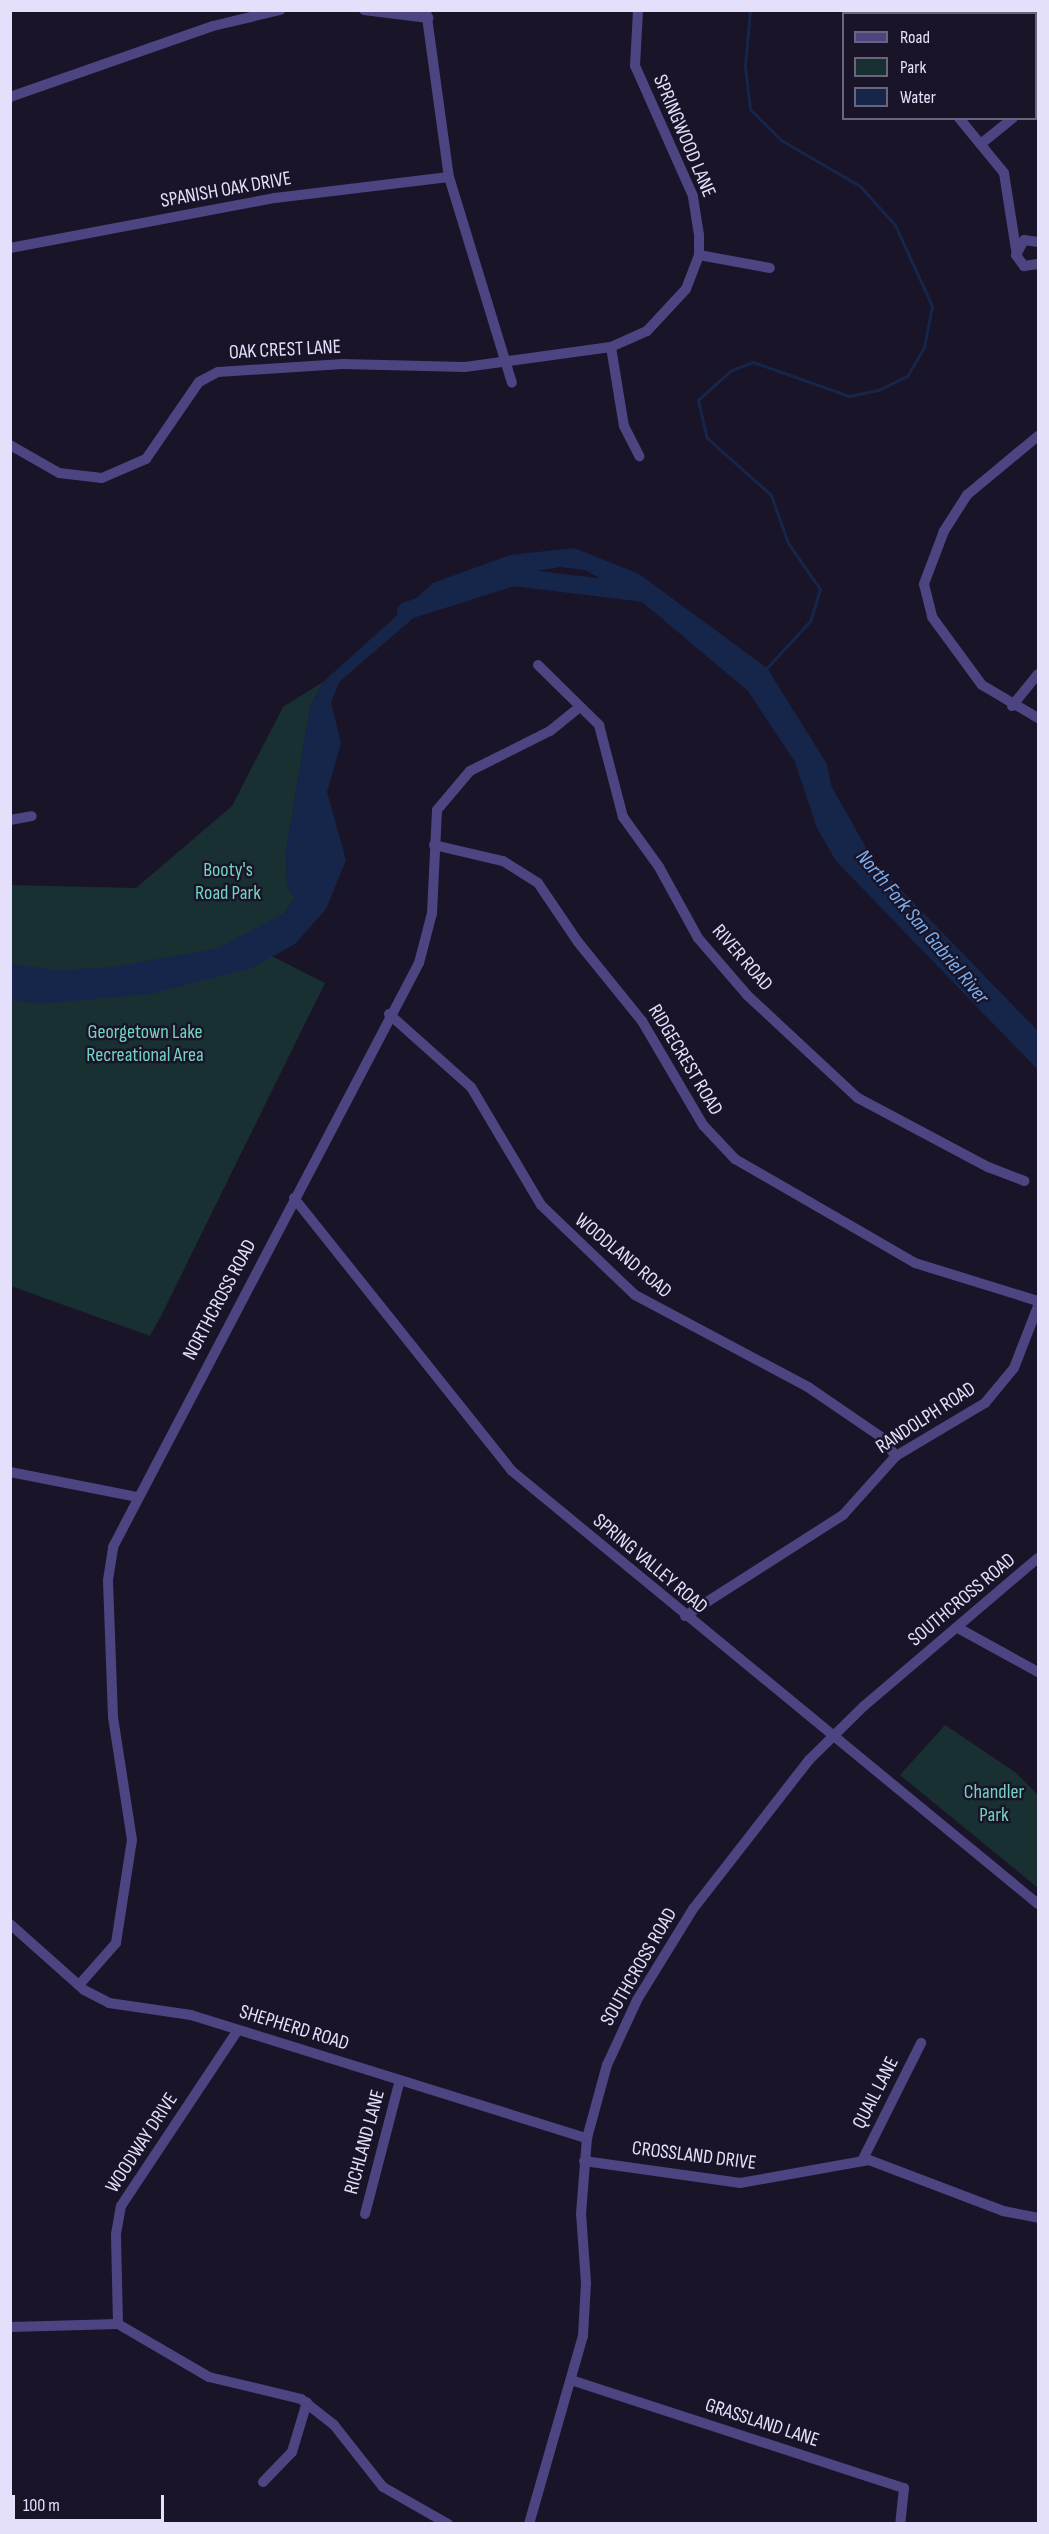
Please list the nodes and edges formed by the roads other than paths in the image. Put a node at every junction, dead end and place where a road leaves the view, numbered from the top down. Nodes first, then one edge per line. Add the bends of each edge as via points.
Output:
1 (280, 10) edge
2 (364, 10) edge
3 (638, 10) edge
4 (428, 14) edge
5 (10, 97) edge
6 (961, 120) edge
7 (1011, 120) edge
8 (982, 143) junction
9 (449, 177) junction
10 (1038, 242) edge
11 (10, 248) edge
12 (1016, 250) junction
13 (699, 255) junction
14 (1038, 264) edge
15 (770, 268) dead end
16 (611, 347) junction
17 (508, 363) junction
18 (512, 382) dead end
19 (1038, 436) edge
20 (10, 445) edge
21 (639, 456) dead end
22 (538, 665) dead end
23 (1038, 674) edge
24 (1012, 706) junction
25 (580, 707) junction
26 (1038, 718) edge
27 (32, 816) dead end
28 (10, 820) edge
29 (434, 846) junction
30 (389, 1014) junction
31 (1024, 1180) dead end
32 (294, 1198) junction
33 (1038, 1301) edge
34 (1038, 1306) edge
35 (896, 1456) junction
36 (10, 1472) edge
37 (138, 1497) junction
38 (1038, 1558) edge
39 (685, 1616) junction
40 (958, 1628) junction
41 (1038, 1672) edge
42 (831, 1736) junction
43 (1038, 1904) edge
44 (10, 1924) edge
45 (79, 1985) junction
46 (238, 2030) junction
47 (921, 2043) dead end
48 (400, 2080) junction
49 (587, 2138) junction
50 (862, 2159) junction
51 (584, 2161) junction
52 (365, 2214) dead end
53 (1038, 2218) edge
54 (118, 2324) junction
55 (10, 2327) edge
56 (574, 2381) junction
57 (307, 2402) junction
58 (263, 2482) dead end
59 (448, 2523) edge
60 (530, 2523) edge
61 (900, 2523) edge

1 - 5 street via 213,26
2 - 4 street
3 - 13 street, SPRINGWOOD LANE via 635,66 693,196
4 - 9 street
6 - 8 street
7 - 8 street
8 - 12 street via 1004,173
9 - 11 street, SPANISH OAK DRIVE via 275,198
9 - 17 street
10 - 12 street via 1024,240
12 - 14 street via 1024,266
13 - 15 street
13 - 16 street, SPRINGWOOD LANE via 686,289 663,319
16 - 17 street, SPRINGWOOD LANE
16 - 21 street via 624,426
17 - 18 street
17 - 20 street, OAK CREST LANE via 218,372 199,382 146,459 102,478 59,473
19 - 24 street via 967,495 944,531 924,584 928,609 964,663 994,696
22 - 25 street, RIVER ROAD
23 - 24 street
24 - 26 street
25 - 29 street, NORTHCROSS ROAD via 550,731 470,771 437,810
25 - 31 street, RIVER ROAD via 599,725 623,817 659,867 698,938 747,995 858,1098 988,1167
27 - 28 street
29 - 30 street, NORTHCROSS ROAD via 426,943
29 - 33 street, RIDGECREST ROAD via 503,861 538,883 578,942 642,1021 708,1133 735,1159 915,1263
30 - 32 street, NORTHCROSS ROAD
30 - 35 street, WOODLAND ROAD via 471,1087 541,1205 636,1296 808,1387 881,1437
32 - 37 street, NORTHCROSS ROAD
32 - 39 street, SPRING VALLEY ROAD via 512,1471
34 - 35 street, RANDOLPH ROAD via 1003,1386
35 - 39 street, RANDOLPH ROAD via 843,1515
36 - 37 street
37 - 45 street, NORTHCROSS ROAD via 113,1547 108,1580 114,1736 132,1823 130,1857 116,1943
38 - 40 street, SOUTHCROSS ROAD
39 - 42 street, SPRING VALLEY ROAD
40 - 41 street
40 - 42 street, SOUTHCROSS ROAD
42 - 43 street, SPRING VALLEY ROAD
42 - 49 street, SOUTHCROSS ROAD via 668,1946 621,2032
44 - 45 street, SHEPHERD ROAD
45 - 46 street, SHEPHERD ROAD via 109,2004 173,2011
46 - 48 street, SHEPHERD ROAD
46 - 54 street, WOODWAY DRIVE via 121,2206 116,2234
47 - 50 street, QUAIL LANE
48 - 49 street, SHEPHERD ROAD
48 - 52 street, RICHLAND LANE
49 - 51 street, SOUTHCROSS ROAD
50 - 51 street, CROSSLAND DRIVE via 786,2178 741,2183
50 - 53 street via 1003,2211
51 - 56 street, SOUTHCROSS ROAD via 586,2310
54 - 55 street
54 - 57 street via 209,2377 269,2388
56 - 60 street, SOUTHCROSS ROAD
56 - 61 street, GRASSLAND LANE via 904,2488
57 - 58 street via 292,2452
57 - 59 street via 334,2425 383,2487

